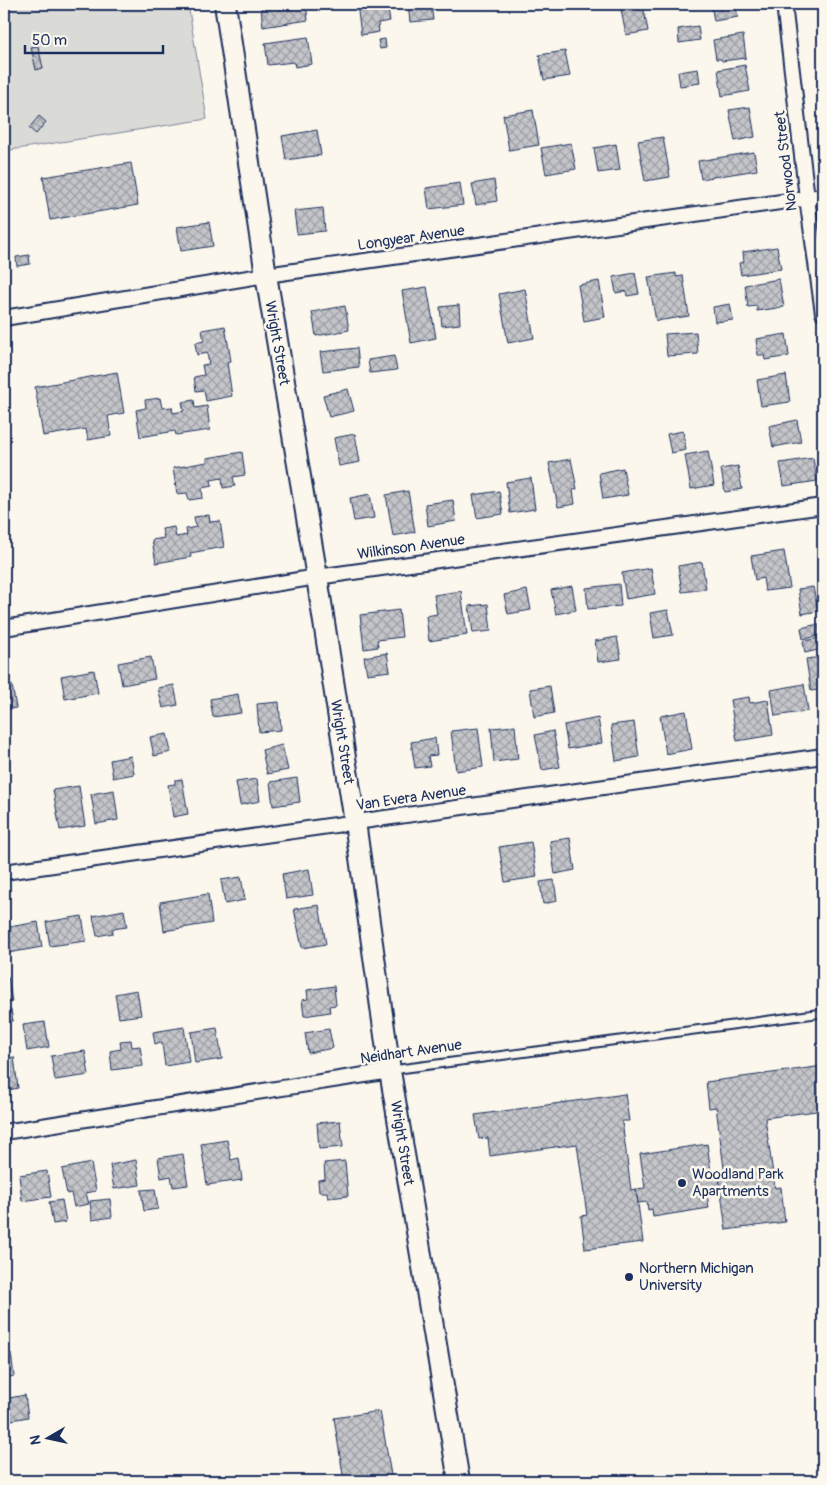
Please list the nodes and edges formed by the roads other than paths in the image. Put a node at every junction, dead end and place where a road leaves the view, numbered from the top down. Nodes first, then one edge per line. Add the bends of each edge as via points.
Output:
1 (225, 4) edge
2 (784, 4) edge
3 (823, 196) edge
4 (807, 198) junction
5 (266, 274) junction
6 (823, 313) edge
7 (4, 318) edge
8 (823, 506) edge
9 (316, 577) junction
10 (4, 628) edge
11 (823, 756) edge
12 (354, 822) junction
13 (4, 872) edge
14 (823, 1013) edge
15 (390, 1071) junction
16 (4, 1132) edge
17 (459, 1481) edge

1 - 5 main road, Wright Street
2 - 4 street, Norwood Street
3 - 4 street, Longyear Avenue
4 - 5 street, Longyear Avenue
4 - 6 street, Norwood Street
5 - 7 street, Longyear Avenue
5 - 9 main road, Wright Street
8 - 9 street, Wilkinson Avenue
9 - 10 street, Wilkinson Avenue
9 - 12 main road, Wright Street
11 - 12 street, Van Evera Avenue
12 - 13 street, Van Evera Avenue
12 - 15 main road, Wright Street
14 - 15 lane, Neidhart Avenue
15 - 16 street, Neidhart Avenue
15 - 17 main road, Wright Street

